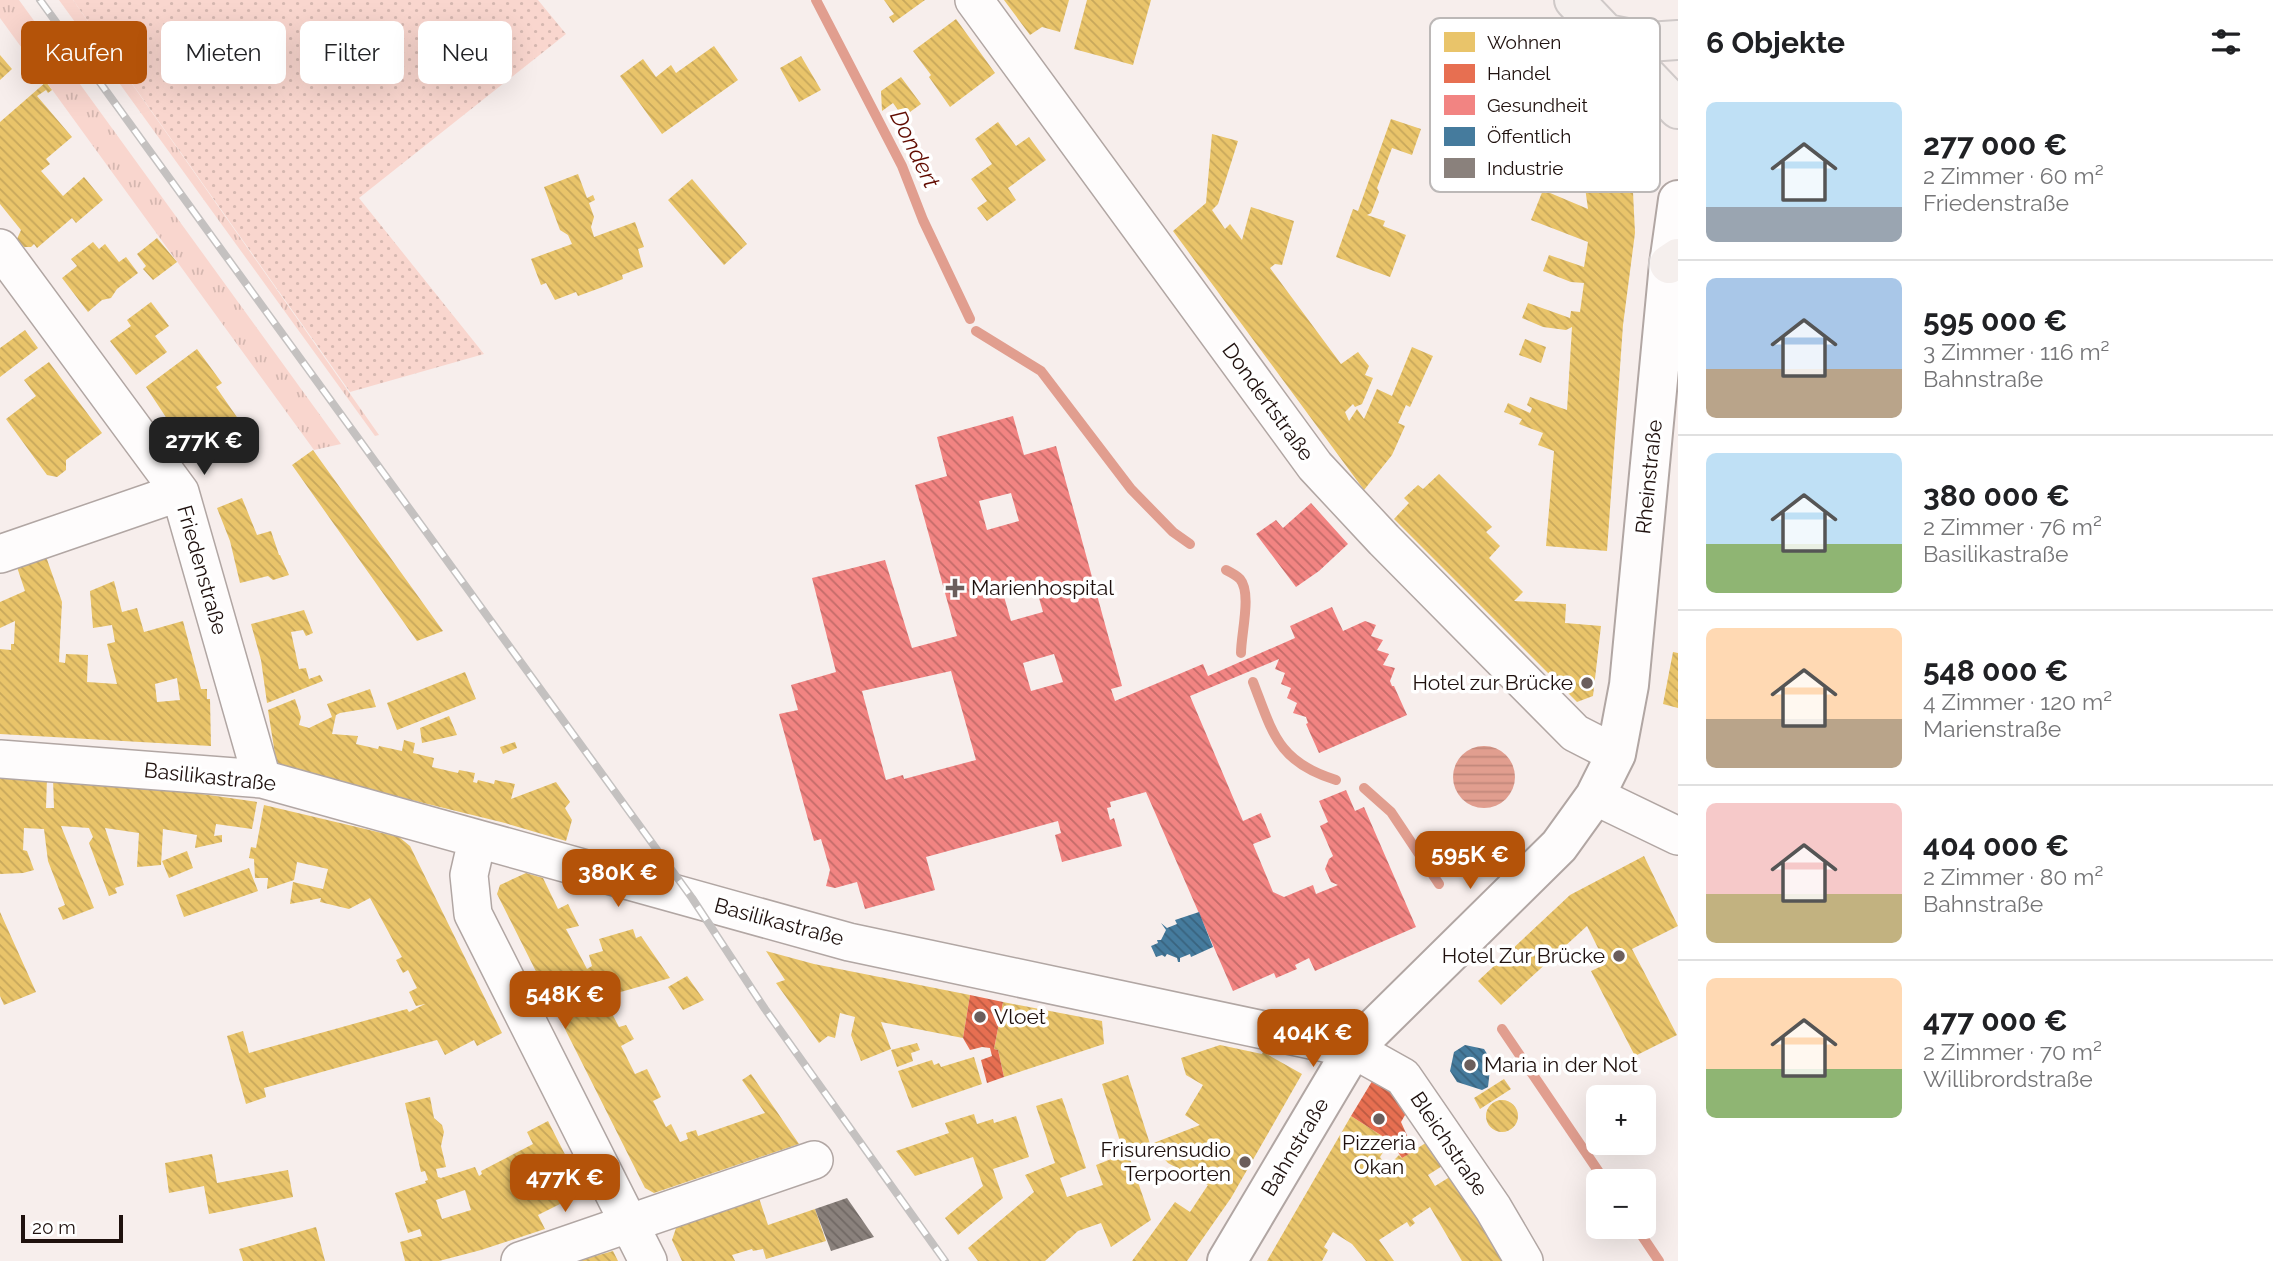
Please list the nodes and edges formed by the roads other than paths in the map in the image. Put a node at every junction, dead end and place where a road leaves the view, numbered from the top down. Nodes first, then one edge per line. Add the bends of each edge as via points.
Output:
1 (974, 0) edge
2 (1574, 0) edge
3 (1591, 18) edge
4 (1678, 40) edge
5 (1660, 41) edge
6 (1660, 90) edge
7 (1678, 109) edge
8 (1678, 200) edge
9 (0, 248) edge
10 (1674, 261) edge
11 (180, 492) junction
12 (0, 554) edge
13 (1616, 754) junction
14 (0, 759) edge
15 (262, 779) junction
16 (1595, 796) junction
17 (1678, 836) edge
18 (477, 840) junction
19 (1353, 1049) junction
20 (814, 1160) dead end
21 (630, 1222) junction
22 (520, 1261) edge
23 (648, 1261) edge
24 (1227, 1261) edge
25 (1524, 1261) edge

1 - 13 street, Dondertstraße via 1315,466 1575,733
2 - 3 main road
4 - 5 main road
6 - 7 main road
8 - 10 street, Rheinstraße
9 - 11 street, Friedenstraße
10 - 13 street, Rheinstraße via 1629,685
11 - 12 street
11 - 15 street, Friedenstraße
13 - 16 street, Bahnstraße
14 - 15 street, Basilikastraße
15 - 18 street, Basilikastraße
16 - 17 street
16 - 19 street, Bahnstraße via 1559,846
18 - 19 street, Basilikastraße via 849,942
18 - 21 street via 469,876 473,914
19 - 24 street, Bahnstraße
19 - 25 street, Bleichstraße via 1403,1077
20 - 21 street
21 - 22 street
21 - 23 street

